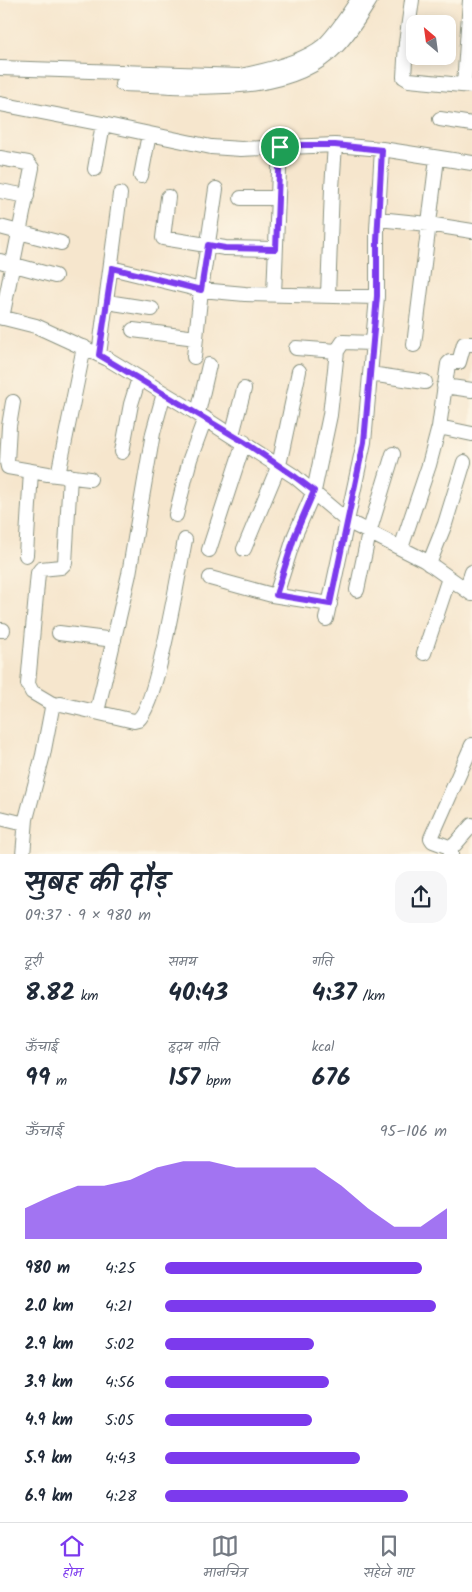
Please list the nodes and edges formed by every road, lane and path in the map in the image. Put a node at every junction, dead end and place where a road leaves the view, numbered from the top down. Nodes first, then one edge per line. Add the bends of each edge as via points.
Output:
1 (358, 0) edge
2 (370, 0) edge
3 (412, 0) edge
4 (470, 0) edge
5 (0, 68) edge
6 (122, 84) dead end
7 (468, 85) edge
8 (0, 104) edge
9 (440, 119) dead end
10 (104, 124) junction
11 (472, 124) edge
12 (149, 134) junction
13 (335, 145) junction
14 (280, 147) junction
15 (382, 150) junction
16 (0, 158) edge
17 (437, 158) junction
18 (472, 163) edge
19 (94, 169) dead end
20 (141, 176) dead end
21 (216, 189) dead end
22 (0, 191) edge
23 (120, 194) dead end
24 (27, 196) junction
25 (168, 197) dead end
26 (241, 198) dead end
27 (278, 198) junction
28 (378, 219) junction
29 (428, 224) junction
30 (0, 227) edge
31 (19, 231) junction
32 (472, 232) edge
33 (61, 243) dead end
34 (208, 245) junction
35 (276, 249) junction
36 (7, 262) edge
37 (112, 268) junction
38 (55, 276) dead end
39 (201, 290) junction
40 (274, 294) junction
41 (328, 295) junction
42 (377, 296) junction
43 (107, 302) junction
44 (152, 309) dead end
45 (1, 318) edge
46 (133, 330) dead end
47 (196, 338) junction
48 (372, 343) junction
49 (472, 344) edge
50 (414, 345) dead end
51 (84, 347) junction
52 (296, 348) dead end
53 (337, 351) junction
54 (99, 355) junction
55 (194, 357) dead end
56 (209, 365) dead end
57 (299, 371) dead end
58 (370, 374) junction
59 (139, 378) junction
60 (425, 382) dead end
61 (444, 386) junction
62 (244, 389) dead end
63 (472, 390) edge
64 (164, 393) junction
65 (13, 402) dead end
66 (201, 416) junction
67 (439, 427) junction
68 (472, 434) edge
69 (232, 435) junction
70 (244, 442) junction
71 (122, 452) dead end
72 (393, 454) dead end
73 (464, 462) dead end
74 (279, 466) junction
75 (31, 471) junction
76 (64, 476) junction
77 (90, 479) dead end
78 (314, 491) junction
79 (176, 515) dead end
80 (346, 521) junction
81 (369, 533) junction
82 (185, 540) dead end
83 (401, 548) junction
84 (244, 549) dead end
85 (209, 550) dead end
86 (26, 555) dead end
87 (429, 564) junction
88 (472, 572) edge
89 (210, 578) dead end
90 (449, 578) junction
91 (357, 590) dead end
92 (469, 592) edge
93 (276, 595) junction
94 (330, 604) junction
95 (326, 619) dead end
96 (59, 633) dead end
97 (114, 640) junction
98 (424, 653) dead end
99 (54, 705) junction
100 (97, 712) junction
101 (472, 745) edge
102 (0, 818) edge
103 (25, 824) junction
104 (472, 825) edge
105 (451, 852) edge
106 (23, 854) edge

1 - 5 street via 321,47 278,67 240,76
2 - 6 street via 336,47 296,74 248,85
3 - 7 street via 404,77
4 - 7 street
8 - 10 street
9 - 11 street
10 - 12 street
10 - 19 street
12 - 14 street via 211,147
12 - 20 street
13 - 14 street
13 - 15 street
13 - 41 street
14 - 27 street
15 - 17 street
15 - 28 street
16 - 24 street via 31,165
17 - 18 street
17 - 29 street
21 - 34 street
22 - 24 street
23 - 37 street
24 - 31 street
25 - 34 street via 163,238
26 - 27 street
27 - 35 street
28 - 29 street
28 - 42 street
29 - 32 street
29 - 50 street
30 - 31 street
31 - 33 street
31 - 36 street
34 - 35 street
34 - 39 street
35 - 40 street
36 - 38 street
36 - 45 street
37 - 39 street
37 - 43 street
39 - 40 street
39 - 47 street
40 - 41 street
41 - 42 street
42 - 48 street
43 - 44 street
43 - 54 street
45 - 51 street via 36,326
46 - 47 street
47 - 55 street
48 - 53 street via 343,342
48 - 58 street
49 - 61 street via 464,344 459,362 448,363
51 - 54 street
51 - 76 street
52 - 53 street
53 - 78 street via 330,414
54 - 59 street
56 - 66 street
57 - 74 street
58 - 60 street
58 - 80 street via 364,442
59 - 64 street
59 - 71 street
61 - 63 street
61 - 67 street
62 - 69 street
64 - 66 street
64 - 97 street via 153,433
65 - 75 street via 7,465
66 - 69 street
66 - 79 street
67 - 68 street
67 - 83 street
69 - 70 street
70 - 74 street
70 - 85 street
72 - 81 street
73 - 87 street
74 - 78 street
74 - 84 street
75 - 76 street
75 - 86 street
76 - 77 street
76 - 99 street via 65,563 61,567 41,569 38,573 28,684 32,692
78 - 80 street
78 - 93 street via 295,535
80 - 81 street
80 - 94 street
81 - 83 street
81 - 91 street
82 - 100 street via 167,632 152,693 143,714 134,721
83 - 87 street
87 - 90 street
88 - 92 street
89 - 93 street
90 - 92 street
90 - 98 street
93 - 94 street
94 - 95 street
96 - 97 street
97 - 100 street
99 - 100 street
99 - 103 street
101 - 105 street via 431,838 449,847
102 - 103 street
103 - 106 street
104 - 105 street

